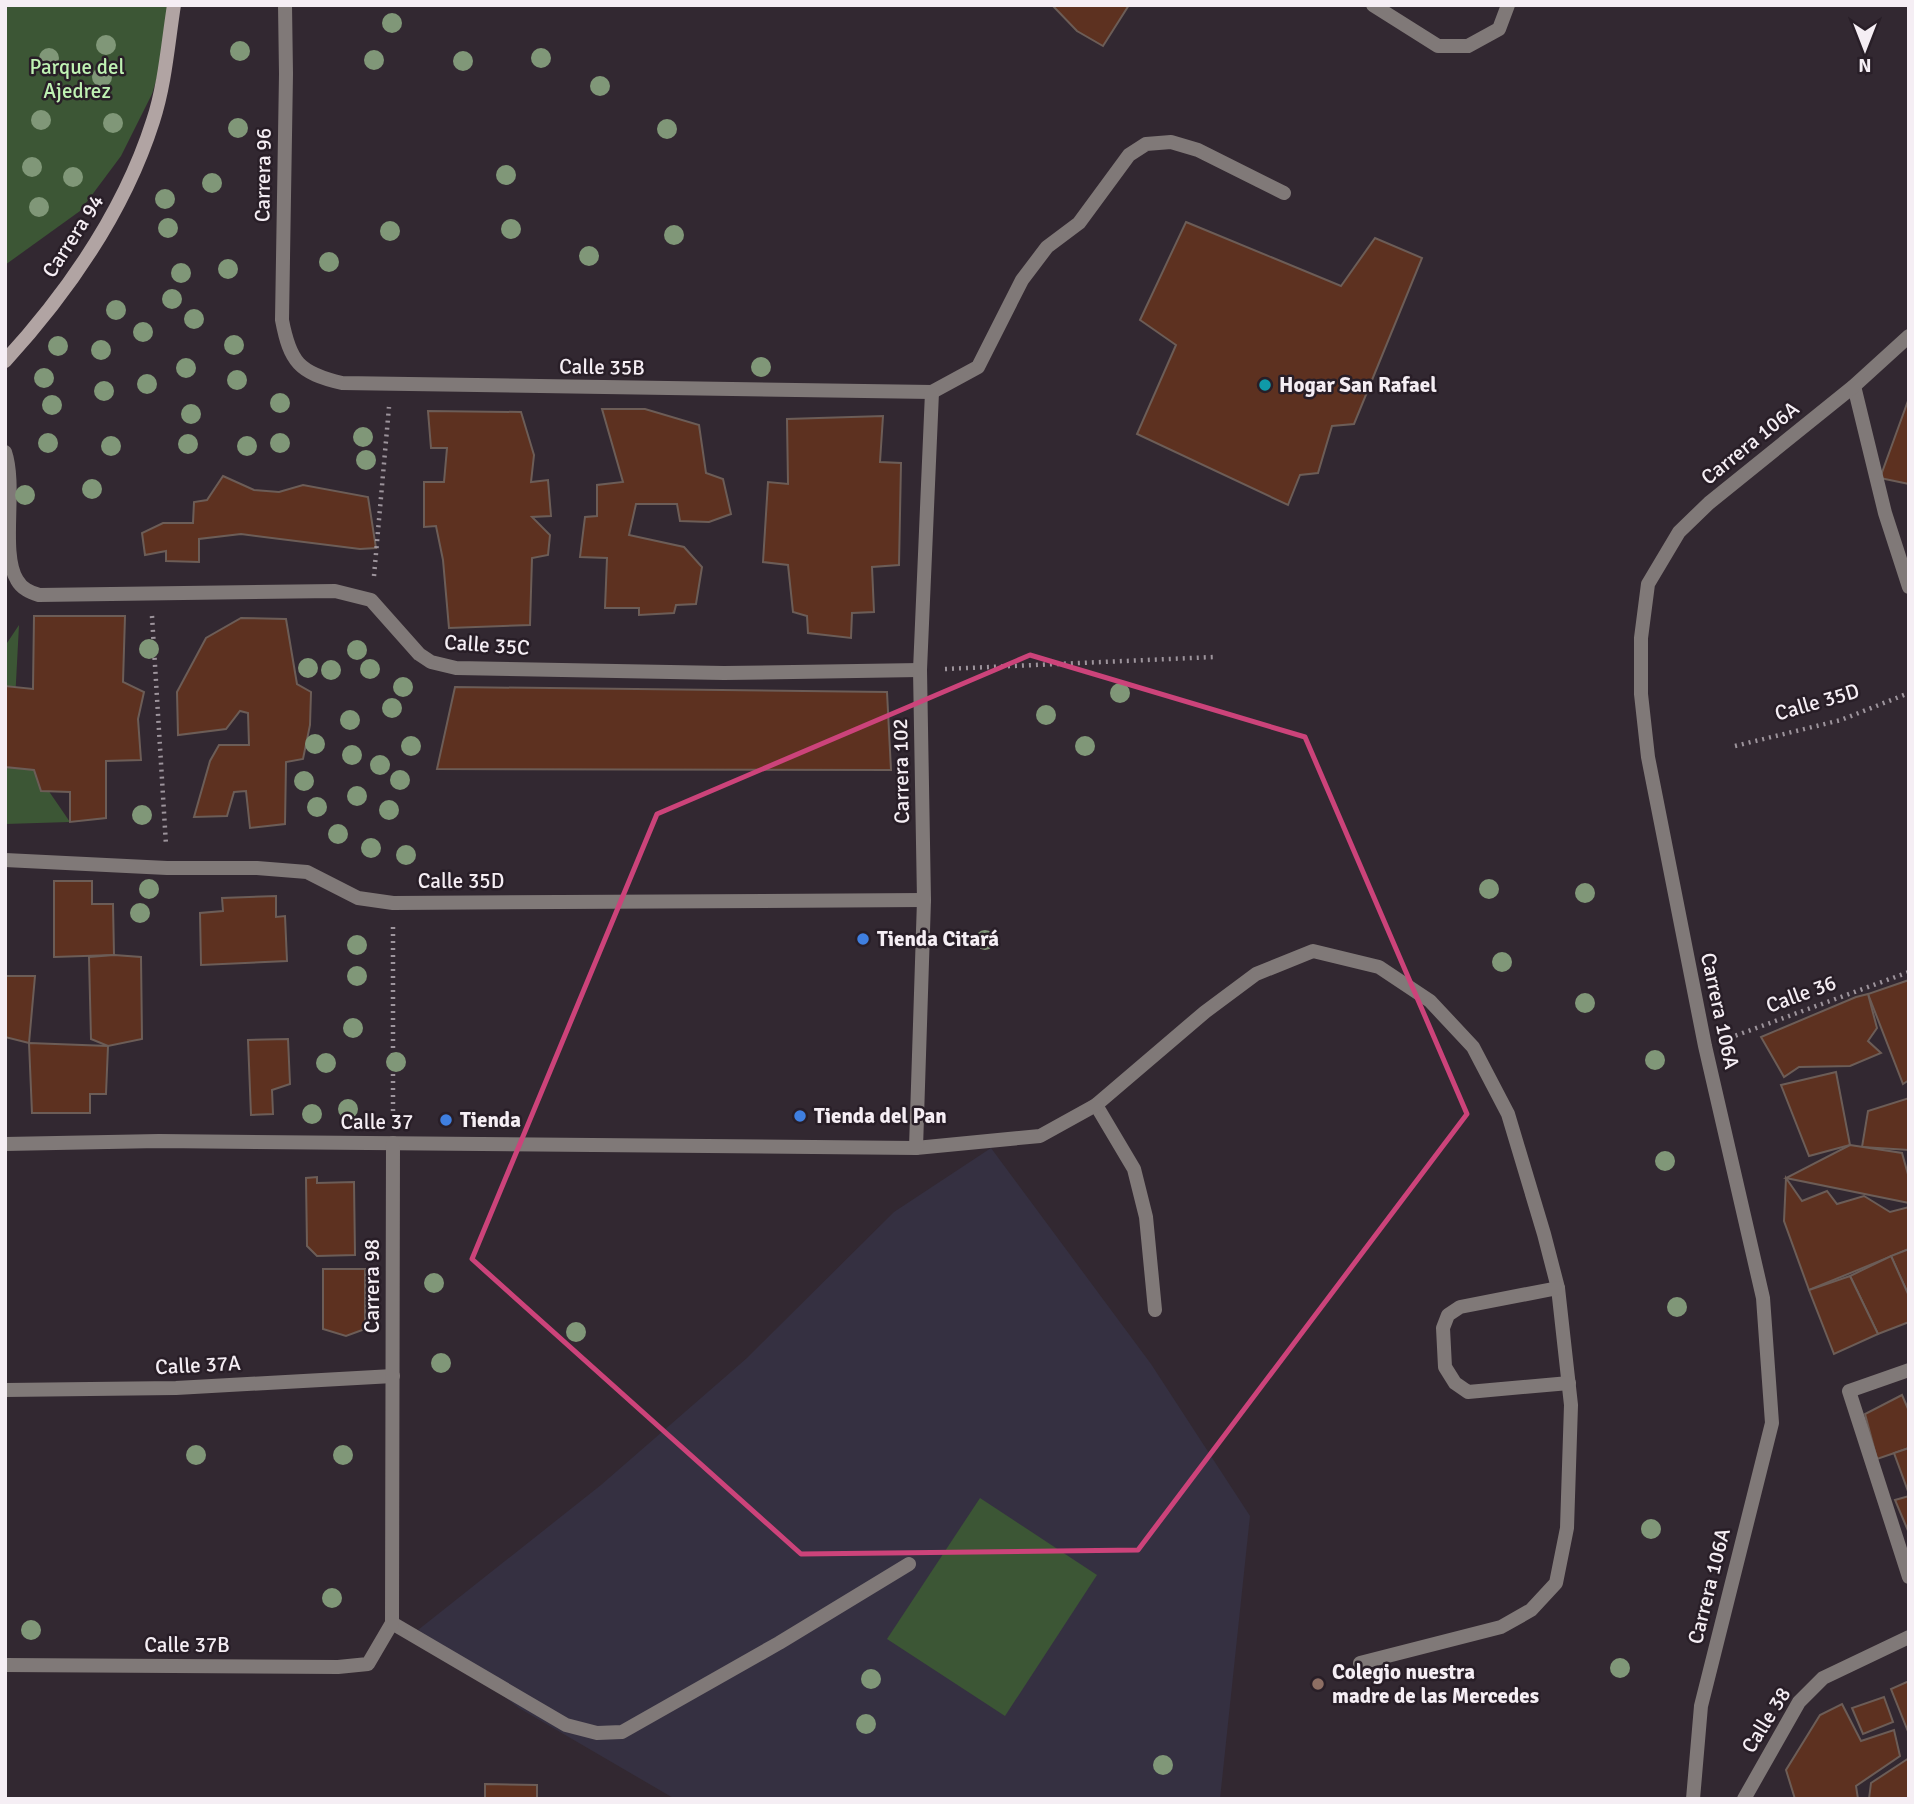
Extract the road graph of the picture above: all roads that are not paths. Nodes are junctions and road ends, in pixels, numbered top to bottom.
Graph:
1 (173, 5) edge
2 (285, 5) edge
3 (1373, 5) edge
4 (1508, 5) edge
5 (1284, 193) dead end
6 (1909, 336) edge
7 (287, 346) joint
8 (5, 361) edge
9 (1854, 386) junction
10 (932, 392) junction
11 (5, 452) edge
12 (7, 551) edge
13 (1909, 587) edge
14 (920, 670) junction
15 (5, 860) edge
16 (924, 900) junction
17 (1096, 1105) junction
18 (393, 1143) junction
19 (5, 1144) edge
20 (916, 1148) junction
21 (1558, 1288) junction
22 (1156, 1310) dead end
23 (1909, 1370) edge
24 (393, 1376) junction
25 (1569, 1383) junction
26 (5, 1390) edge
27 (909, 1564) dead end
28 (1909, 1577) edge
29 (392, 1623) junction
30 (1909, 1637) edge
31 (1360, 1663) dead end
32 (5, 1665) edge
33 (1693, 1799) edge
34 (1744, 1799) edge

1 - 8 street, Carrera 94
2 - 7 street, Carrera 96
3 - 4 street
5 - 10 street
6 - 9 street, Carrera 106A
7 - 10 street, Calle 35B
9 - 13 street
9 - 33 street, Carrera 106A
10 - 14 street, Carrera 102
11 - 12 street
12 - 14 street, Calle 35C
14 - 16 street, Carrera 102
15 - 16 street, Calle 35D
16 - 20 street, Carrera 102
17 - 20 street, Calle 37
17 - 21 street, Calle 37
17 - 22 street
18 - 19 street, Calle 37
18 - 20 street, Calle 37
18 - 24 street, Carrera 98
21 - 25 street, Calle 37
21 - 25 street
23 - 28 street
24 - 26 street, Calle 37A
24 - 29 street, Carrera 98
25 - 31 street, Calle 37
27 - 29 street
29 - 32 street, Calle 37B
30 - 34 street, Calle 38

